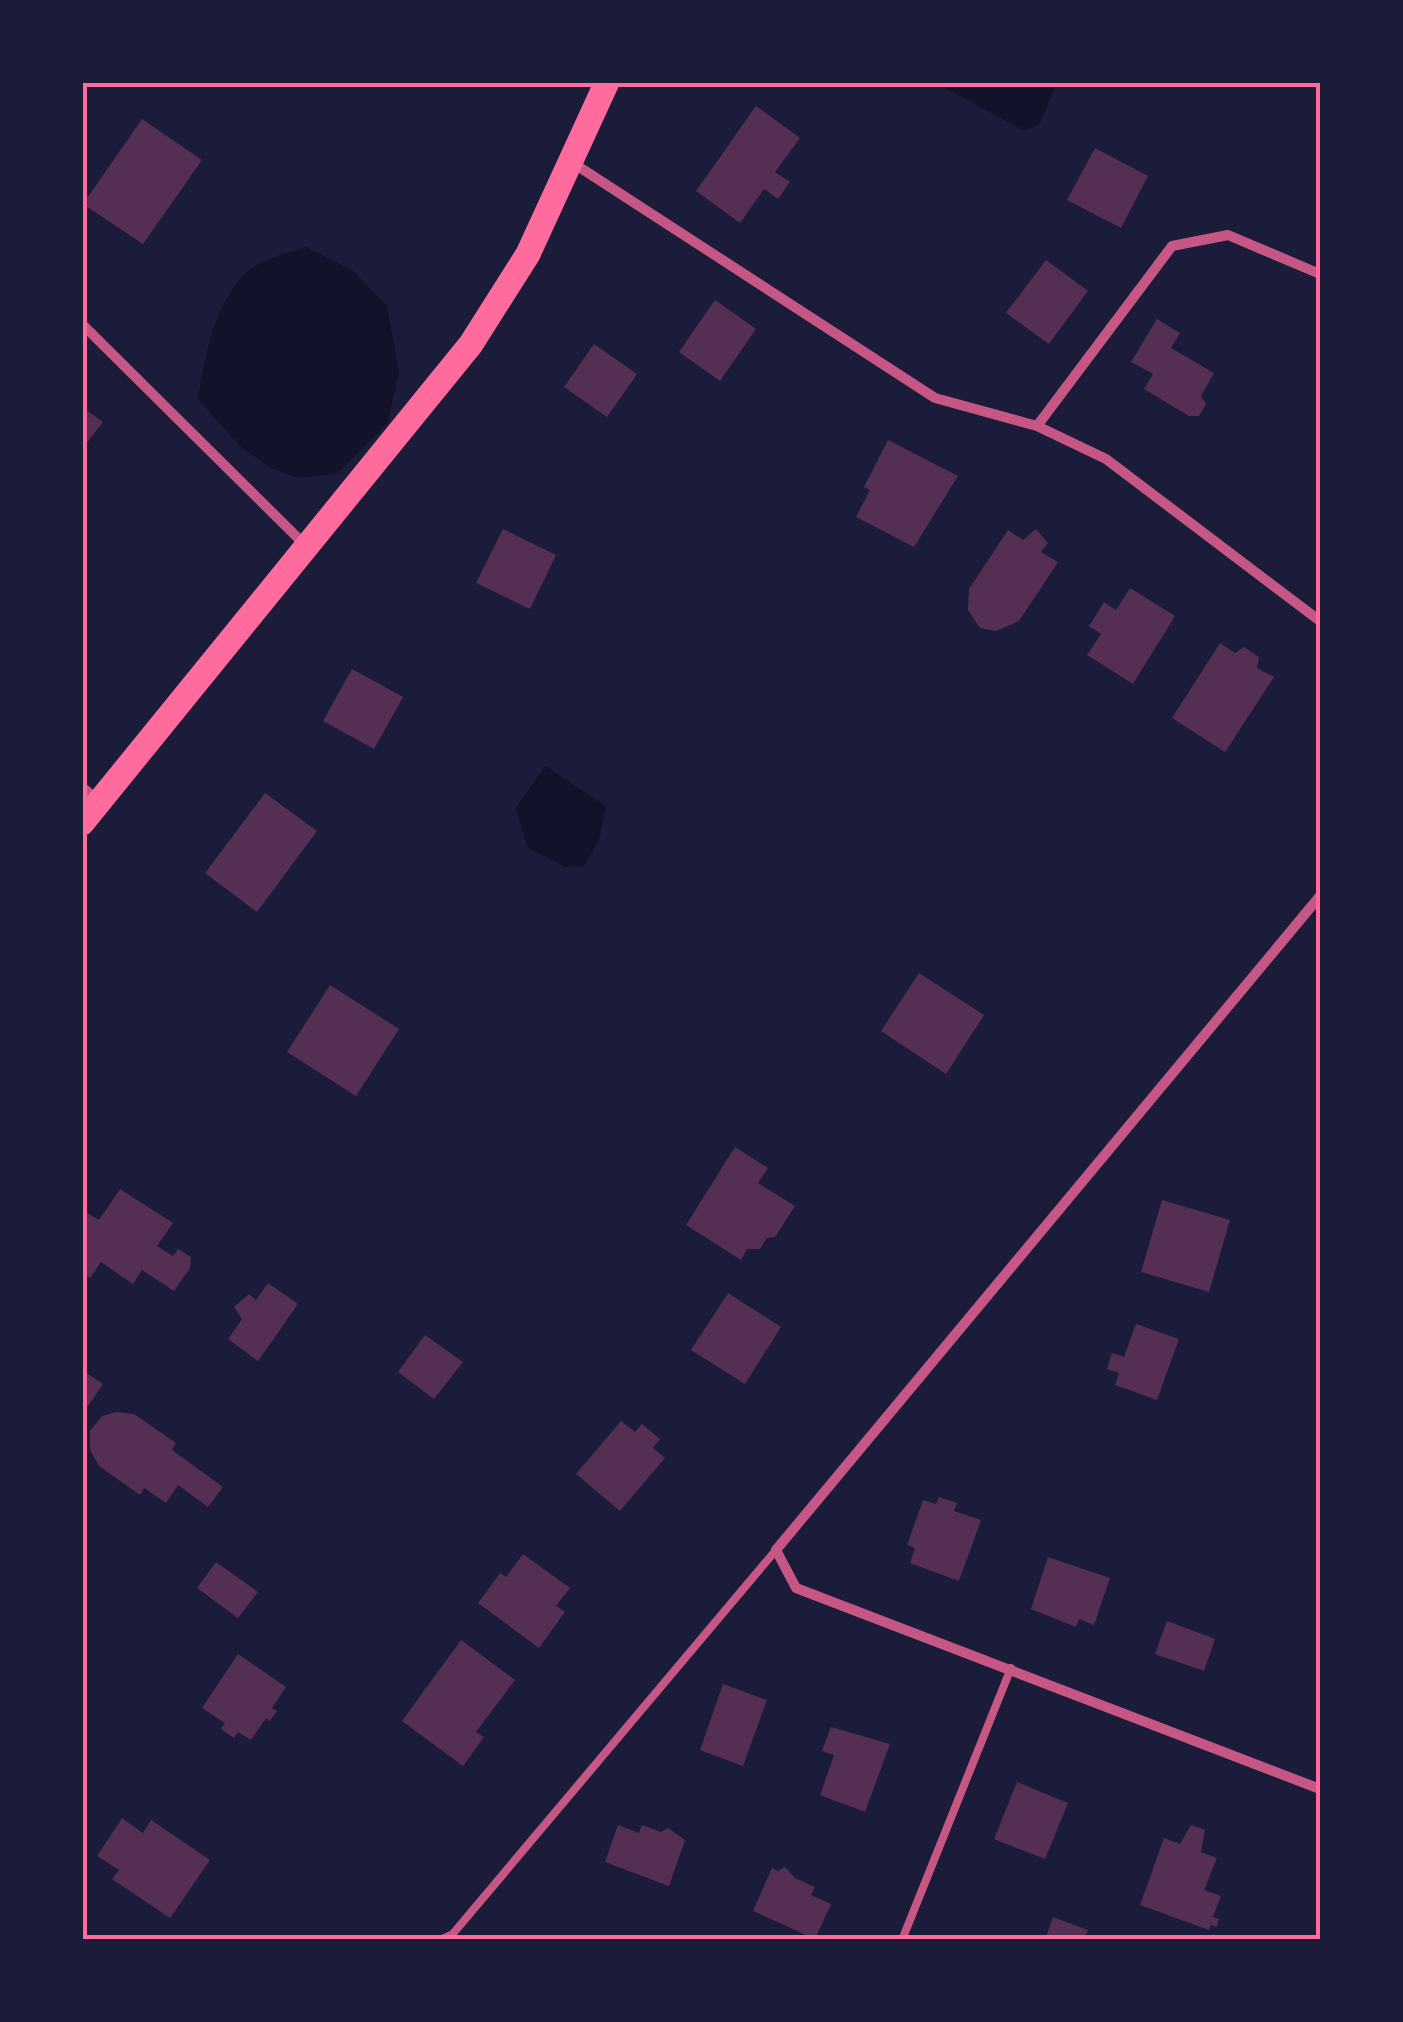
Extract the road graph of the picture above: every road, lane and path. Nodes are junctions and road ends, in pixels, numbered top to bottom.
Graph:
1 (607, 82) edge
2 (572, 163) junction
3 (1320, 274) edge
4 (82, 324) edge
5 (1037, 426) junction
6 (309, 549) junction
7 (1320, 621) edge
8 (91, 795) edge
9 (82, 822) edge
10 (1320, 896) edge
11 (776, 1550) junction
12 (1011, 1668) junction
13 (1320, 1789) edge
14 (447, 1938) edge
15 (902, 1940) edge

1 - 2 main road
2 - 5 street
2 - 6 main road
3 - 5 street
4 - 6 street
5 - 7 street
6 - 8 main road
8 - 9 main road
10 - 11 street
11 - 12 street
11 - 14 lane
12 - 13 street
12 - 15 lane

